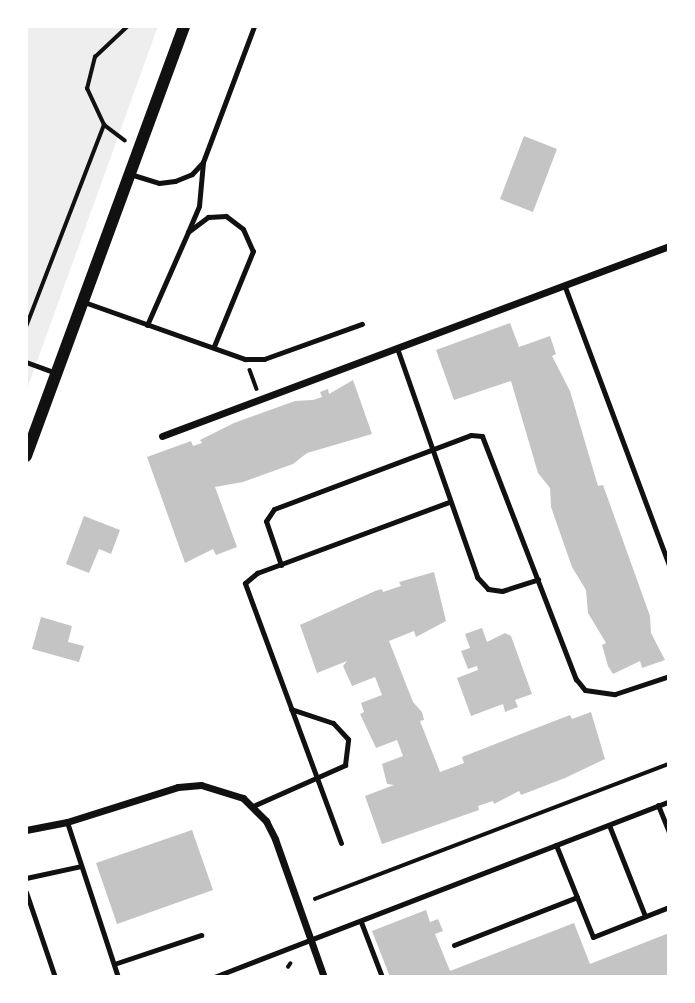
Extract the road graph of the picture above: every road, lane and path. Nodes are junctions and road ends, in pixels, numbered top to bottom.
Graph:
1 (128, 26) edge
2 (184, 26) edge
3 (254, 26) edge
4 (104, 125) junction
5 (140, 147) junction
6 (203, 162) junction
7 (130, 174) junction
8 (188, 232) junction
9 (669, 246) edge
10 (565, 286) junction
11 (83, 302) junction
12 (362, 324) dead end
13 (147, 325) junction
14 (26, 327) edge
15 (214, 346) junction
16 (397, 348) junction
17 (245, 359) junction
18 (26, 362) edge
19 (57, 373) junction
20 (261, 399) junction
21 (162, 436) dead end
22 (431, 449) junction
23 (26, 456) edge
24 (449, 502) junction
25 (281, 565) junction
26 (669, 565) edge
27 (538, 579) junction
28 (669, 676) edge
29 (290, 709) junction
30 (669, 764) edge
31 (317, 779) junction
32 (669, 801) edge
33 (658, 805) junction
34 (253, 806) junction
35 (67, 822) junction
36 (609, 825) junction
37 (26, 830) edge
38 (669, 832) edge
39 (341, 843) dead end
40 (556, 845) junction
41 (81, 866) junction
42 (26, 878) edge
43 (26, 892) edge
44 (577, 897) junction
45 (315, 899) dead end
46 (669, 907) edge
47 (645, 916) junction
48 (361, 922) junction
49 (201, 935) dead end
50 (312, 941) junction
51 (454, 945) dead end
52 (114, 964) junction
53 (55, 977) edge
54 (118, 977) edge
55 (214, 977) edge
56 (324, 977) edge
57 (382, 977) edge

1 - 4 path
2 - 5 street
3 - 6 lane
4 - 5 path
4 - 14 path
5 - 7 street
6 - 7 lane
6 - 8 lane
7 - 11 street
8 - 13 lane
8 - 15 lane
9 - 10 street
10 - 16 street
10 - 26 lane
11 - 13 lane
11 - 19 street
12 - 17 lane
13 - 15 lane
15 - 17 lane
16 - 20 street
16 - 22 lane
17 - 20 path
18 - 19 lane
19 - 23 street
20 - 21 street
22 - 24 lane
22 - 25 lane
22 - 27 lane
24 - 25 lane
24 - 27 lane
25 - 29 lane
27 - 28 lane
29 - 31 lane
29 - 31 lane
30 - 45 path
31 - 34 lane
31 - 39 lane
32 - 33 lane
33 - 36 lane
33 - 38 lane
34 - 35 street
34 - 50 street
35 - 37 street
35 - 41 lane
36 - 40 lane
36 - 47 lane
40 - 44 lane
40 - 48 lane
41 - 42 lane
41 - 52 lane
43 - 53 lane
44 - 47 lane
44 - 51 lane
46 - 47 lane
48 - 50 lane
48 - 57 lane
49 - 52 lane
50 - 55 lane
50 - 56 street
52 - 54 lane

